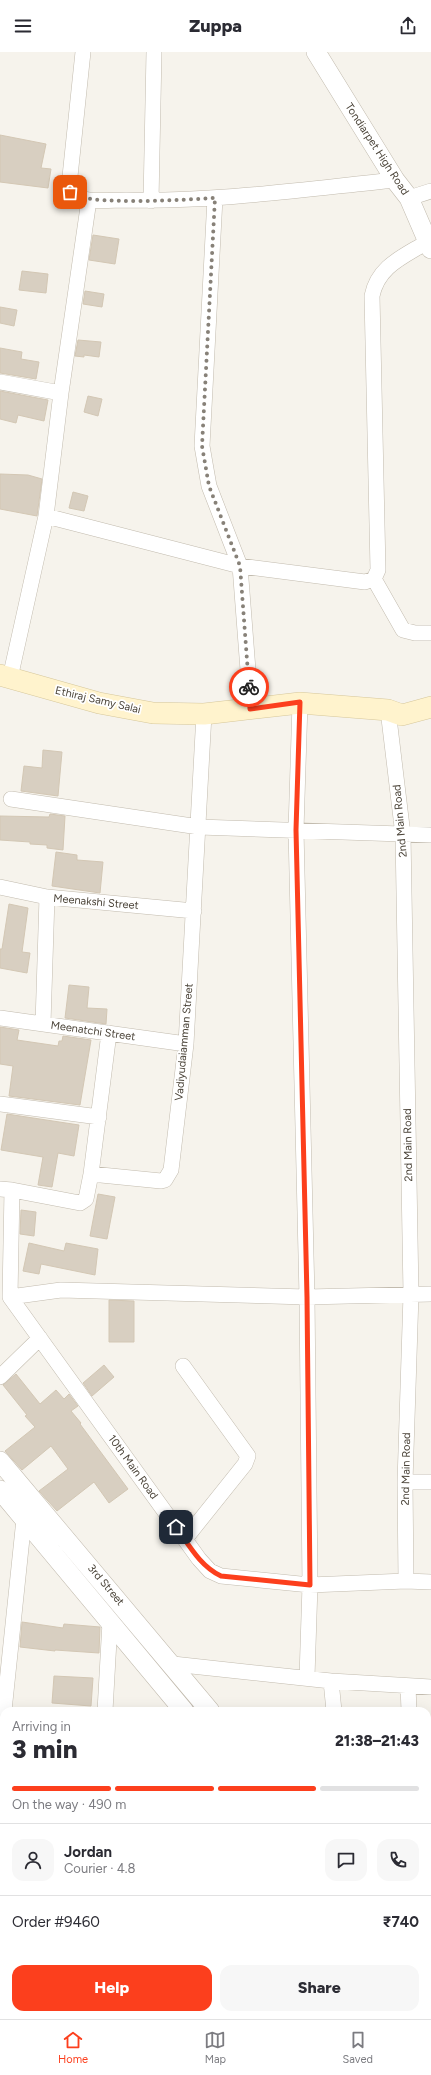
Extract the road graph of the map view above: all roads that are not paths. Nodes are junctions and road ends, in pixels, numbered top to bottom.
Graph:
1 (83, 52) edge
2 (154, 52) edge
3 (316, 52) edge
4 (395, 180) junction
5 (431, 191) edge
6 (215, 198) junction
7 (409, 198) junction
8 (89, 200) junction
9 (151, 201) junction
10 (429, 246) edge
11 (0, 382) edge
12 (61, 393) junction
13 (46, 516) junction
14 (240, 566) junction
15 (374, 579) junction
16 (431, 633) edge
17 (5, 676) edge
18 (431, 696) edge
19 (300, 702) junction
20 (431, 707) edge
21 (250, 709) junction
22 (388, 710) junction
23 (204, 714) junction
24 (11, 799) dead end
25 (199, 827) junction
26 (296, 830) junction
27 (402, 835) junction
28 (431, 835) edge
29 (0, 887) edge
30 (47, 898) junction
31 (194, 911) junction
32 (0, 1018) edge
33 (43, 1024) junction
34 (109, 1033) junction
35 (186, 1044) junction
36 (0, 1104) edge
37 (99, 1117) junction
38 (91, 1174) junction
39 (6, 1190) edge
40 (411, 1294) junction
41 (431, 1294) edge
42 (10, 1297) junction
43 (307, 1297) junction
44 (40, 1338) junction
45 (183, 1366) dead end
46 (0, 1377) edge
47 (0, 1461) edge
48 (405, 1482) junction
49 (431, 1482) edge
50 (0, 1490) edge
51 (24, 1519) junction
52 (185, 1539) junction
53 (406, 1581) junction
54 (431, 1582) edge
55 (310, 1585) junction
56 (110, 1622) junction
57 (173, 1664) junction
58 (307, 1677) junction
59 (331, 1681) junction
60 (408, 1686) junction
61 (431, 1687) edge
62 (5, 1707) edge
63 (105, 1707) edge
64 (181, 1707) edge
65 (207, 1707) edge
66 (334, 1707) edge
67 (409, 1707) edge

1 - 8 street
2 - 9 street
3 - 4 street, Tondiarpet High Road
4 - 6 street
4 - 7 street, Tondiarpet High Road
5 - 7 street
6 - 9 street
6 - 14 street
7 - 10 street, Tondiarpet High Road
8 - 9 street
8 - 12 street
10 - 15 street
11 - 12 street
12 - 13 street
13 - 14 street
13 - 17 street
14 - 15 street
14 - 21 street
15 - 16 street
17 - 23 main road, Ethiraj Samy Salai
18 - 22 main road
19 - 21 main road, Ethiraj Samy Salai
19 - 22 main road, Ethiraj Samy Salai
19 - 26 street
20 - 22 main road, Ethiraj Samy Salai
21 - 23 main road, Ethiraj Samy Salai
22 - 27 street, 2nd Main Road
23 - 25 street, Vadiyudaiamman Street
24 - 25 street
25 - 26 street
25 - 31 street, Vadiyudaiamman Street
26 - 27 street
26 - 43 street
27 - 28 street
27 - 40 street, 2nd Main Road
29 - 30 street, Meenakshi Street
30 - 31 street, Meenakshi Street
30 - 33 street
31 - 35 street, Vadiyudaiamman Street
32 - 33 street, Meenatchi Street
33 - 34 street, Meenatchi Street
34 - 35 street, Meenatchi Street
34 - 37 street
35 - 38 street, Vadiyudaiamman Street
36 - 37 street
37 - 38 street
38 - 39 street
39 - 42 street
40 - 41 street
40 - 43 street
40 - 48 street, 2nd Main Road
42 - 43 street
42 - 44 street, 10th Main Road
43 - 55 street
44 - 46 street
44 - 52 street, 10th Main Road
45 - 52 street
47 - 57 street, 3rd Street
48 - 49 street
48 - 53 street, 2nd Main Road
50 - 51 street, 3rd Street
51 - 56 street, 3rd Street
51 - 62 street
52 - 55 street, 10th Main Road
53 - 54 street, 10th Main Road
53 - 55 street, 10th Main Road
55 - 58 street
56 - 63 street
56 - 64 street, 3rd Street
57 - 58 street
57 - 65 street, 3rd Street
58 - 59 street
59 - 60 street
59 - 66 street
60 - 61 street
60 - 67 street

